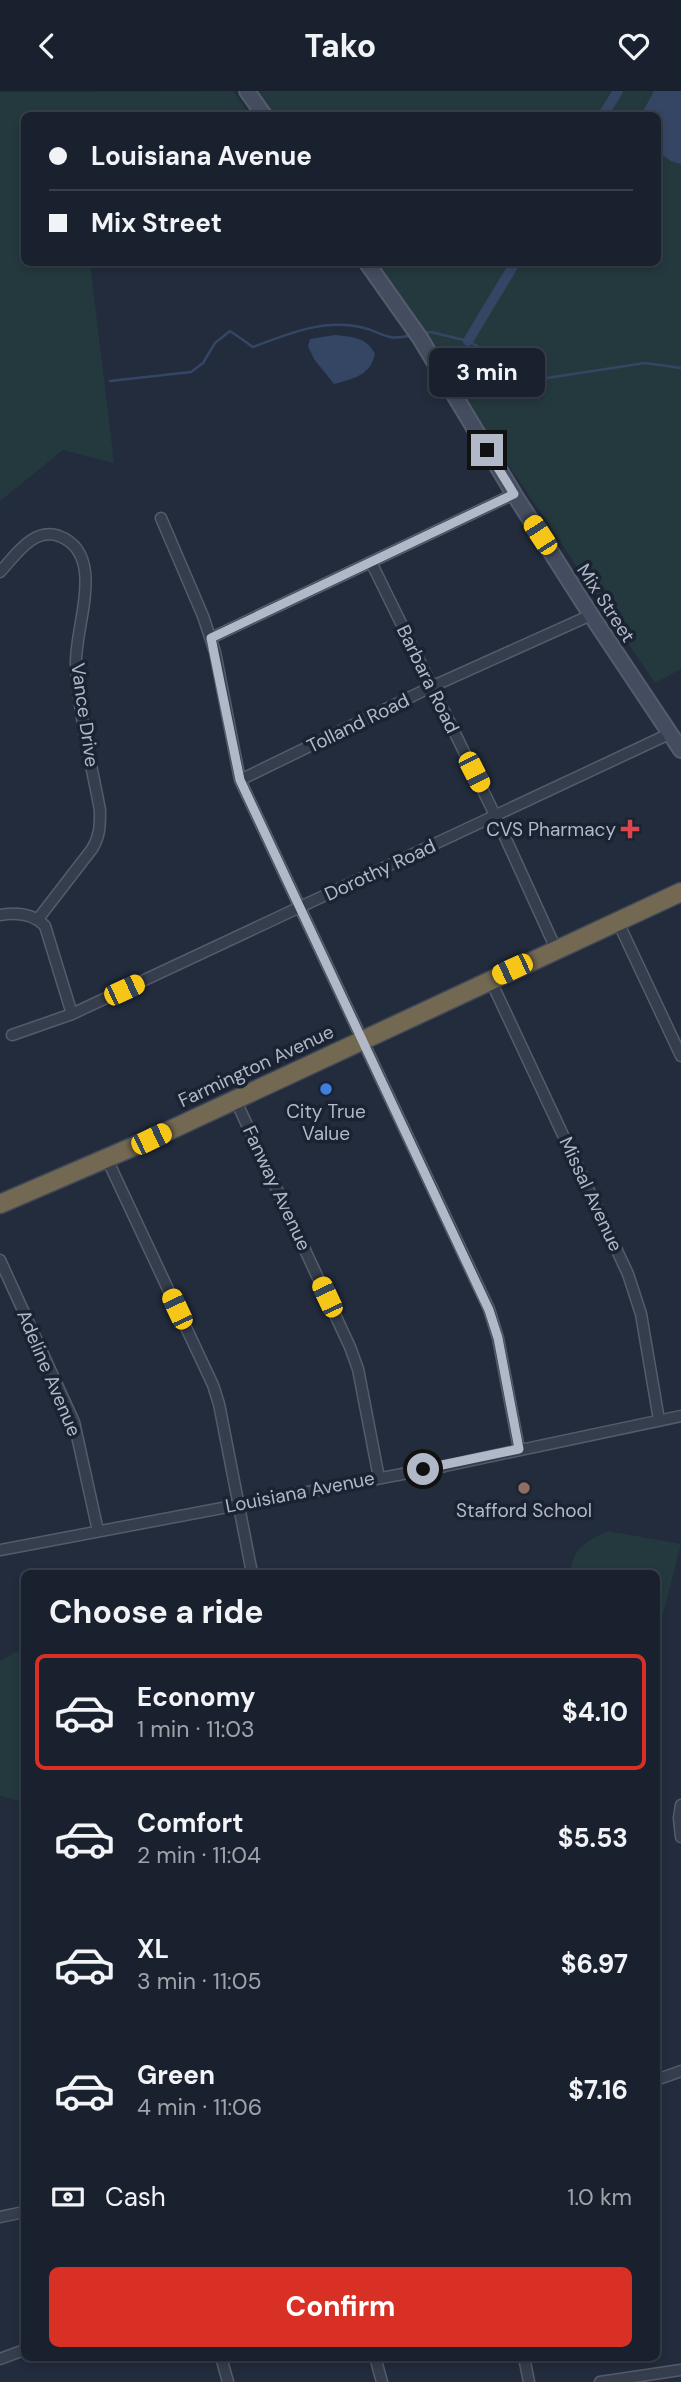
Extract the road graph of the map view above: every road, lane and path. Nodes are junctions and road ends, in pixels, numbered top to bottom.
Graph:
1 (247, 91) edge
2 (262, 112) edge
3 (368, 266) edge
4 (514, 494) junction
5 (161, 519) dead end
6 (371, 562) junction
7 (0, 572) edge
8 (591, 615) junction
9 (211, 638) junction
10 (431, 687) junction
11 (669, 734) junction
12 (681, 750) edge
13 (240, 780) junction
14 (495, 815) junction
15 (681, 892) edge
16 (302, 907) junction
17 (0, 915) edge
18 (38, 919) junction
19 (617, 921) junction
20 (556, 949) junction
21 (490, 979) junction
22 (72, 1014) junction
23 (12, 1035) dead end
24 (363, 1039) junction
25 (681, 1056) edge
26 (235, 1099) junction
27 (107, 1159) junction
28 (0, 1205) edge
29 (0, 1260) edge
30 (681, 1416) edge
31 (659, 1420) junction
32 (519, 1449) junction
33 (379, 1478) junction
34 (238, 1504) junction
35 (98, 1531) junction
36 (0, 1550) edge
37 (251, 1570) edge
38 (681, 1805) edge
39 (681, 1836) edge
40 (681, 2071) edge
41 (660, 2079) edge
42 (21, 2214) edge
43 (0, 2217) edge
44 (21, 2351) edge
45 (0, 2359) edge
46 (222, 2361) edge
47 (376, 2361) edge
48 (525, 2361) edge
49 (681, 2370) edge
50 (228, 2382) edge
51 (382, 2382) edge
52 (528, 2382) edge
53 (600, 2382) edge

1 - 2 main road
3 - 4 main road, Mix Street
4 - 6 street
4 - 8 main road, Mix Street
5 - 9 street
6 - 9 street
6 - 10 street, Barbara Road
7 - 18 street, Vance Drive
8 - 10 street, Tolland Road
8 - 11 main road, Mix Street
9 - 13 street
10 - 13 street, Tolland Road
10 - 14 street, Barbara Road
11 - 12 main road, Mix Street
11 - 14 street, Dorothy Road
13 - 16 street
14 - 16 street, Dorothy Road
14 - 20 street, Barbara Road
15 - 19 highway, Farmington Avenue
16 - 22 street, Dorothy Road
16 - 24 street
17 - 18 street
18 - 22 street
19 - 20 highway, Farmington Avenue
19 - 25 street
20 - 21 highway, Farmington Avenue
21 - 24 highway, Farmington Avenue
21 - 31 street, Missal Avenue
22 - 23 street, Dorothy Road
24 - 26 highway, Farmington Avenue
24 - 32 street
26 - 27 highway, Farmington Avenue
26 - 33 street, Fanway Avenue
27 - 28 highway, Farmington Avenue
27 - 34 street
29 - 35 street, Adeline Avenue
30 - 31 street, Louisiana Avenue
31 - 32 street, Louisiana Avenue
32 - 33 street, Louisiana Avenue
33 - 34 street, Louisiana Avenue
34 - 35 street, Louisiana Avenue
34 - 37 street
35 - 36 street, Louisiana Avenue
38 - 39 street
40 - 41 street
42 - 43 street
44 - 45 street
46 - 50 street
47 - 51 street
48 - 52 street
49 - 53 street

